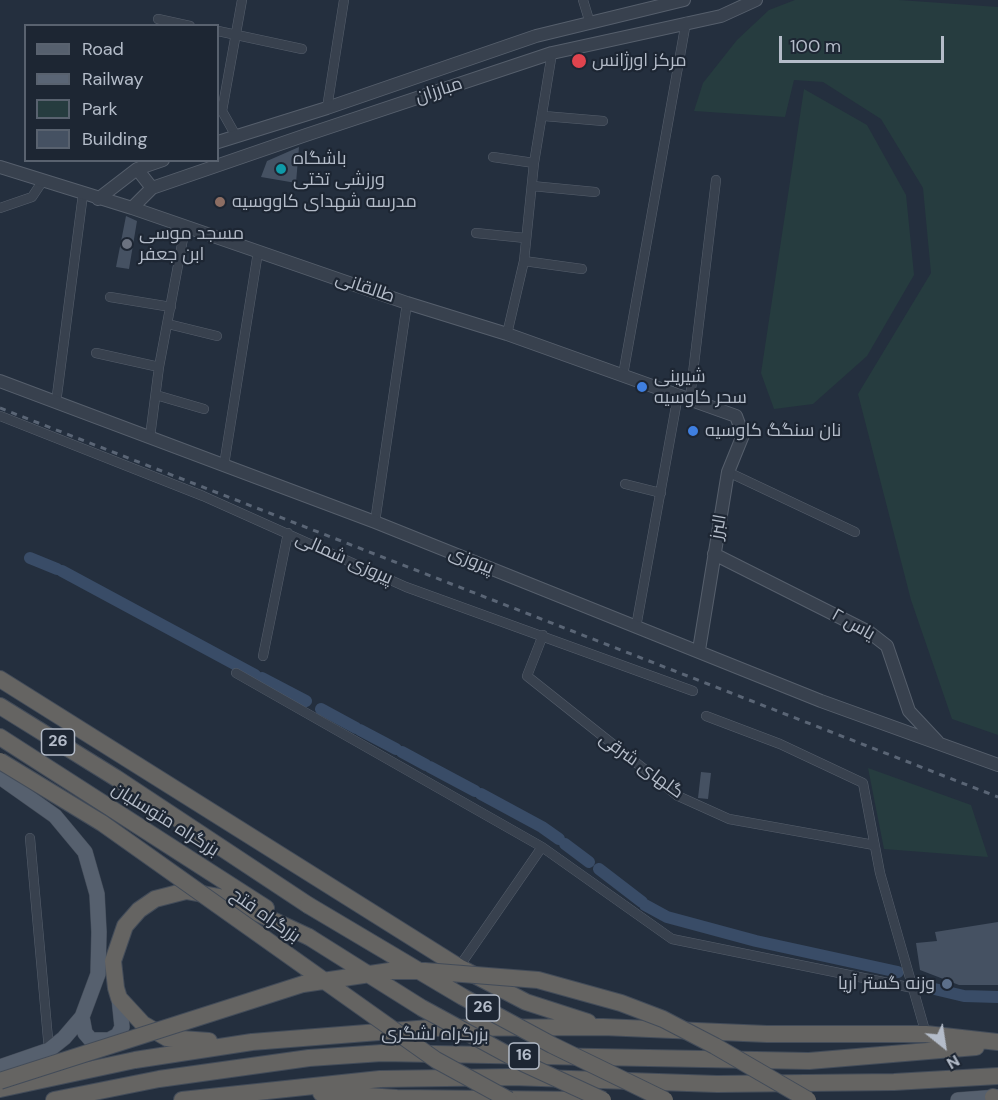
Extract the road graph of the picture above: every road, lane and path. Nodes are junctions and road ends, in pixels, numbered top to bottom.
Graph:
1 (242, 0) edge
2 (344, 0) edge
3 (583, 0) edge
4 (684, 0) edge
5 (756, 0) edge
6 (158, 19) dead end
7 (686, 22) junction
8 (590, 23) junction
9 (181, 24) edge
10 (219, 31) edge
11 (548, 33) junction
12 (236, 35) junction
13 (302, 49) dead end
14 (552, 54) junction
15 (327, 108) junction
16 (220, 111) edge
17 (544, 116) junction
18 (603, 121) dead end
19 (236, 136) junction
20 (219, 142) edge
21 (492, 158) dead end
22 (157, 162) edge
23 (534, 163) junction
24 (0, 167) edge
25 (137, 169) junction
26 (716, 180) dead end
27 (42, 182) junction
28 (531, 186) junction
29 (152, 188) junction
30 (595, 192) dead end
31 (83, 194) junction
32 (98, 199) junction
33 (0, 208) edge
34 (132, 208) junction
35 (185, 228) junction
36 (476, 233) dead end
37 (525, 238) junction
38 (258, 252) junction
39 (524, 261) junction
40 (582, 269) dead end
41 (110, 297) dead end
42 (407, 303) junction
43 (171, 307) junction
44 (168, 324) junction
45 (507, 334) junction
46 (217, 336) dead end
47 (96, 353) dead end
48 (159, 367) junction
49 (623, 375) junction
50 (0, 381) edge
51 (156, 395) junction
52 (684, 396) junction
53 (56, 403) junction
54 (204, 409) dead end
55 (728, 412) joint
56 (0, 416) edge
57 (150, 437) junction
58 (224, 465) junction
59 (728, 472) junction
60 (625, 484) dead end
61 (661, 493) junction
62 (375, 522) junction
63 (855, 532) dead end
64 (288, 533) junction
65 (714, 554) junction
66 (636, 627) junction
67 (543, 634) junction
68 (699, 650) junction
69 (263, 656) dead end
70 (236, 673) dead end
71 (0, 679) edge
72 (693, 691) dead end
73 (0, 706) edge
74 (706, 716) dead end
75 (0, 737) edge
76 (941, 745) junction
77 (0, 761) edge
78 (998, 765) edge
79 (0, 777) edge
80 (30, 838) dead end
81 (874, 845) junction
82 (542, 848) junction
83 (309, 937) junction
84 (459, 967) junction
85 (913, 988) junction
86 (119, 998) junction
87 (82, 1017) junction
88 (603, 1027) junction
89 (926, 1034) junction
90 (252, 1042) junction
91 (998, 1044) edge
92 (49, 1050) junction
93 (0, 1067) edge
94 (998, 1076) edge
95 (0, 1081) edge
96 (0, 1089) edge
97 (275, 1089) junction
98 (996, 1098) edge
99 (54, 1100) edge
100 (182, 1100) edge
101 (509, 1100) edge
102 (580, 1100) edge
103 (603, 1100) edge
104 (665, 1100) edge
105 (808, 1100) edge
106 (958, 1100) edge

1 - 12 street
2 - 15 street
3 - 8 street
4 - 8 street, مبارزان
5 - 7 street, مبارزان
6 - 9 street
7 - 14 street, مبارزان
7 - 49 street
8 - 11 street, مبارزان
10 - 12 street
11 - 14 street
11 - 15 street, مبارزان
12 - 13 street
12 - 16 street
14 - 17 street
14 - 29 street, مبارزان
15 - 19 street, مبارزان
16 - 19 street
17 - 18 street
17 - 23 street
19 - 20 street, مبارزان
21 - 23 street
22 - 25 street
23 - 28 street
24 - 27 street, طالقانی
25 - 29 street
25 - 32 street
26 - 52 street
27 - 31 street, طالقانی
27 - 33 street
28 - 30 street
28 - 37 street
29 - 34 street, مبارزان
31 - 32 street, طالقانی
31 - 53 street
32 - 34 street, طالقانی
34 - 35 street, طالقانی
35 - 38 street, طالقانی
35 - 43 street
36 - 37 street
37 - 39 street
38 - 42 street, طالقانی
38 - 58 street
39 - 40 street
39 - 45 street
41 - 43 street
42 - 45 street, طالقانی
42 - 62 street
43 - 44 street
44 - 46 street
44 - 48 street
45 - 49 street, طالقانی
47 - 48 street
48 - 51 street
49 - 52 street, طالقانی
50 - 53 street, پیروزی
51 - 54 street
51 - 57 street
52 - 55 street, طالقانی
52 - 61 street
53 - 57 street, پیروزی
55 - 59 street, البرز
56 - 64 street, پیروزی شمالی
57 - 58 street, پیروزی
58 - 62 street, پیروزی
59 - 63 street
59 - 65 street, البرز
60 - 61 street
61 - 66 street
62 - 66 street, پیروزی
64 - 67 street, پیروزی شمالی
64 - 69 street
65 - 68 street, البرز
65 - 76 street, یاس ۲
66 - 68 street, پیروزی
67 - 72 street, پیروزی شمالی
67 - 81 street, گلهای شرقی
68 - 76 street, پیروزی
70 - 82 street
71 - 84 highway
73 - 104 highway, بزرگراه متوسلیان / 26, bridge
74 - 81 street
75 - 83 highway, بزرگراه متوسلیان / 26
76 - 78 street, پیروزی
77 - 101 highway, بزرگراه فتح, bridge
79 - 87 main road
80 - 92 street
81 - 85 street
82 - 84 street
82 - 85 street
83 - 86 highway
83 - 103 highway, 26, bridge
84 - 88 highway
85 - 89 street
86 - 87 main road
86 - 90 highway
87 - 92 main road
88 - 89 highway
88 - 90 highway
89 - 91 highway
90 - 96 highway
91 - 99 highway, بزرگراه لشگری / 16
92 - 93 main road
94 - 97 highway, 16
95 - 105 highway, bridge
97 - 100 highway, 16
97 - 102 highway
98 - 106 main road

